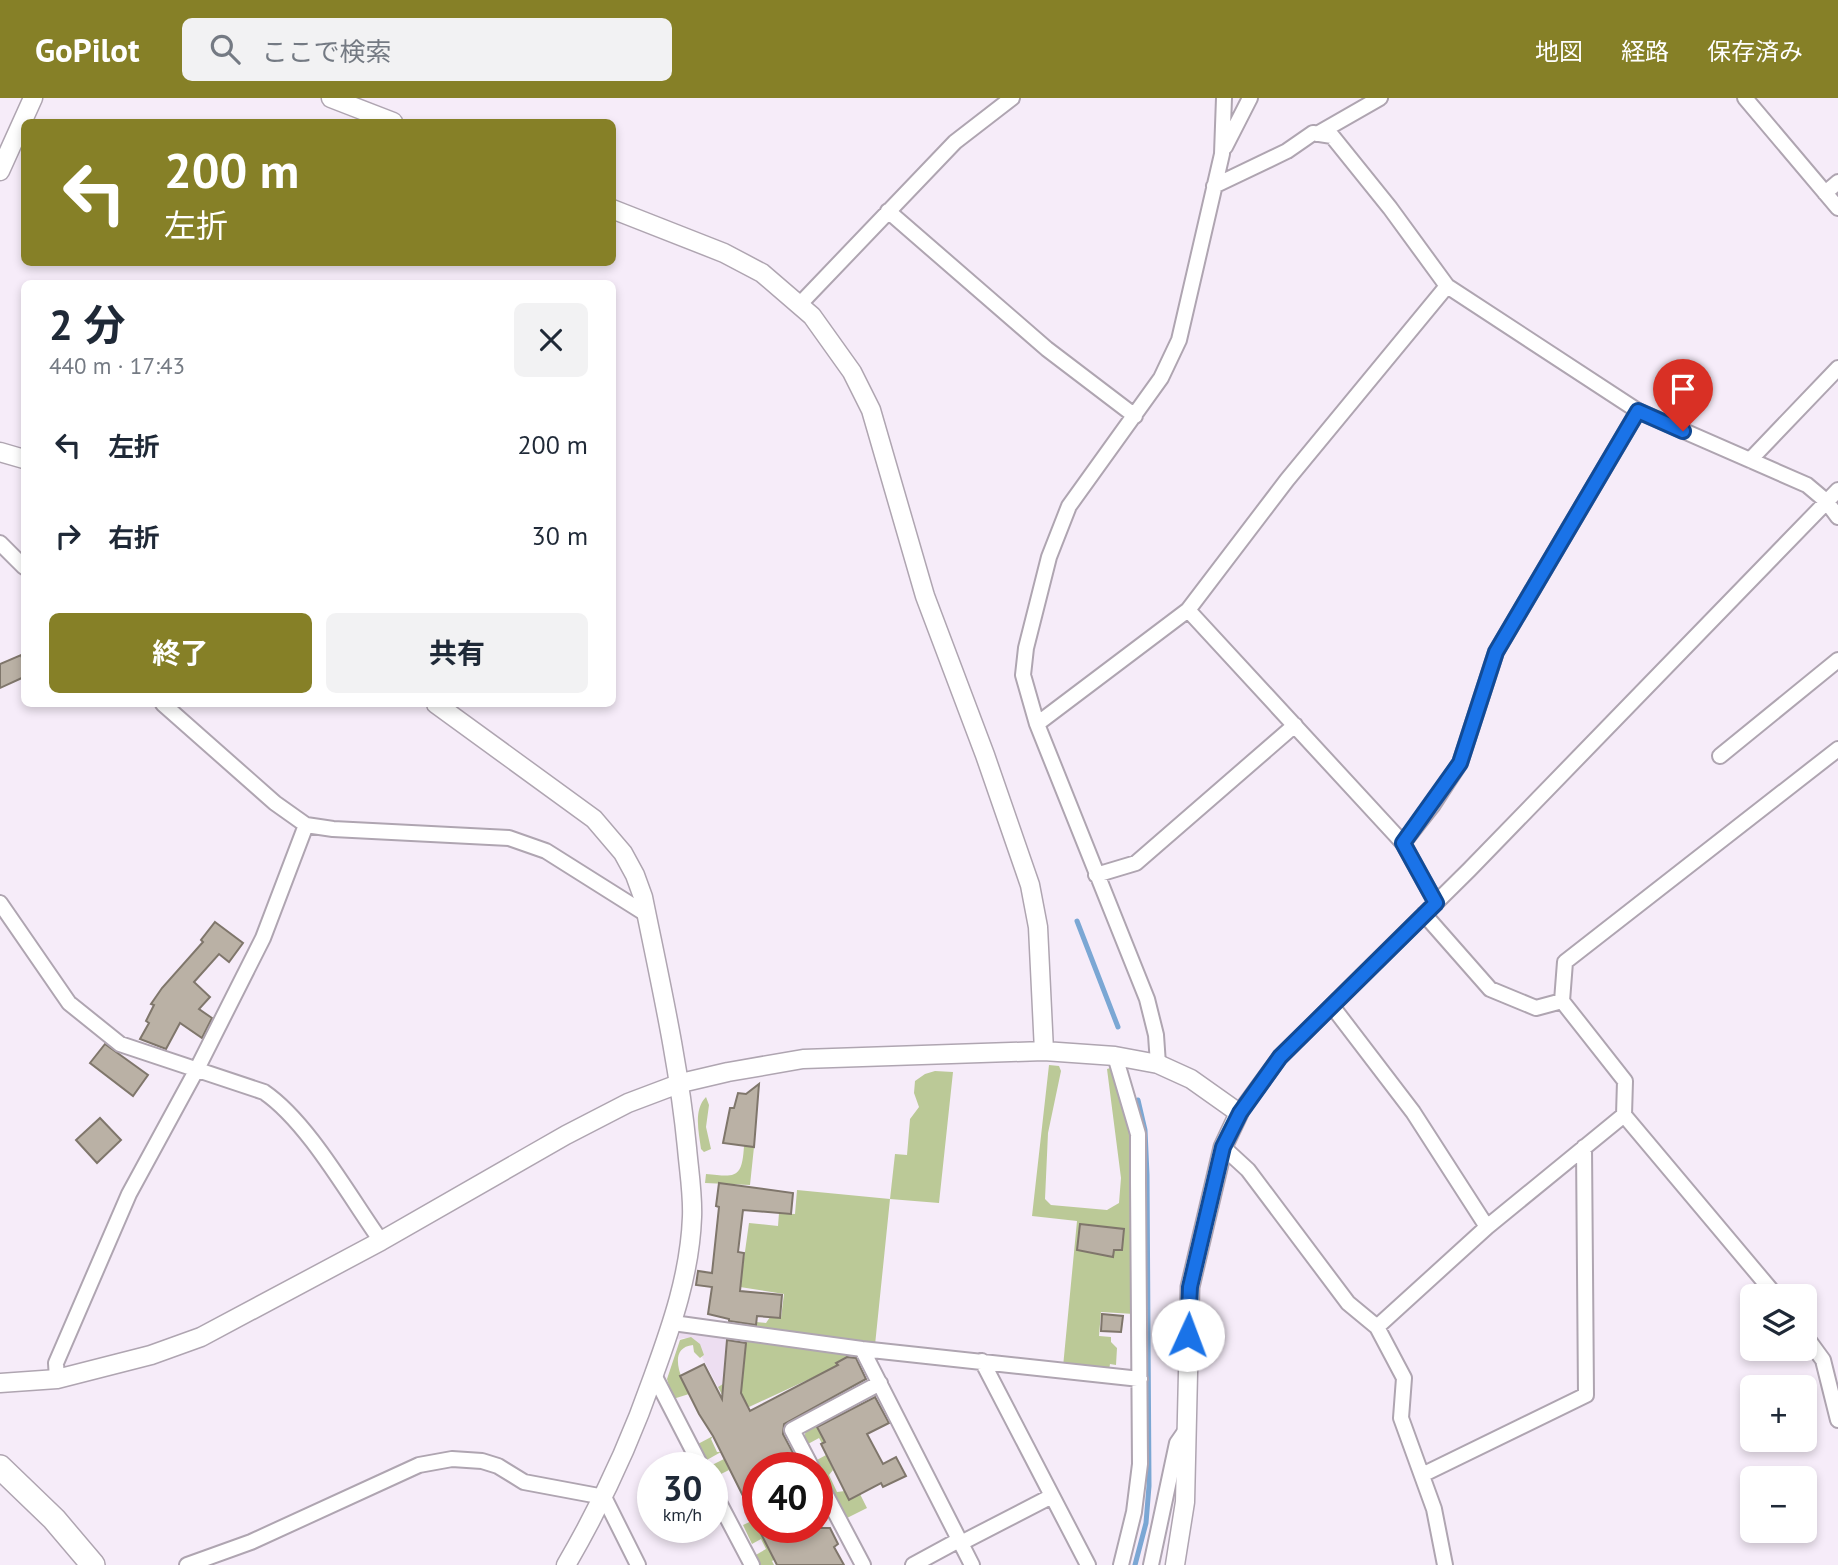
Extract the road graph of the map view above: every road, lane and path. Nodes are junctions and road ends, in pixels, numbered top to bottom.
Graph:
1 (33, 98) edge
2 (331, 98) edge
3 (1012, 98) edge
4 (1224, 98) edge
5 (1250, 98) edge
6 (1380, 98) edge
7 (1745, 98) edge
8 (24, 119) edge
9 (385, 119) edge
10 (21, 125) edge
11 (1317, 134) junction
12 (1222, 155) junction
13 (0, 171) edge
14 (1838, 182) edge
15 (1214, 186) junction
16 (1825, 193) junction
17 (1838, 208) edge
18 (616, 211) edge
19 (888, 211) junction
20 (1447, 286) junction
21 (800, 304) junction
22 (1838, 368) edge
23 (1638, 411) junction
24 (1135, 416) junction
25 (0, 452) edge
26 (21, 457) edge
27 (1750, 460) junction
28 (1838, 490) edge
29 (1832, 501) edge
30 (1838, 517) edge
31 (0, 543) edge
32 (21, 564) edge
33 (1188, 610) junction
34 (1838, 660) edge
35 (166, 707) edge
36 (440, 707) edge
37 (1037, 724) junction
38 (1294, 726) junction
39 (1838, 749) edge
40 (1720, 756) dead end
41 (306, 825) junction
42 (1403, 843) junction
43 (1096, 875) junction
44 (0, 903) edge
45 (1436, 903) junction
46 (646, 914) junction
47 (1424, 914) junction
48 (1562, 1001) junction
49 (1332, 1006) junction
50 (1044, 1051) junction
51 (1115, 1056) junction
52 (1158, 1064) junction
53 (197, 1069) junction
54 (681, 1083) junction
55 (1240, 1113) junction
56 (1624, 1115) junction
57 (1223, 1147) junction
58 (1584, 1147) junction
59 (1487, 1227) junction
60 (381, 1241) junction
61 (1766, 1284) edge
62 (673, 1323) junction
63 (1377, 1327) junction
64 (862, 1349) junction
65 (1817, 1352) edge
66 (982, 1361) junction
67 (654, 1375) junction
68 (57, 1379) junction
69 (1140, 1379) junction
70 (0, 1383) edge
71 (880, 1383) junction
72 (1838, 1420) edge
73 (1186, 1430) junction
74 (694, 1452) edge
75 (804, 1452) edge
76 (0, 1468) edge
77 (1422, 1475) junction
78 (1052, 1496) junction
79 (604, 1497) junction
80 (833, 1508) edge
81 (728, 1519) edge
82 (960, 1542) junction
83 (93, 1565) edge
84 (187, 1565) edge
85 (566, 1565) edge
86 (638, 1565) edge
87 (752, 1565) edge
88 (863, 1565) edge
89 (913, 1565) edge
90 (972, 1565) edge
91 (1087, 1565) edge
92 (1121, 1565) edge
93 (1151, 1565) edge
94 (1175, 1565) edge
95 (1445, 1565) edge

1 - 8 street
2 - 9 street
3 - 19 street
4 - 12 street
5 - 12 street
6 - 11 street
7 - 16 street
10 - 13 street
11 - 15 street
11 - 20 street
12 - 15 street
14 - 16 street
15 - 24 street
16 - 17 street
18 - 21 street
19 - 21 street
19 - 24 street
20 - 23 street
20 - 33 street
21 - 50 street
22 - 27 street
23 - 27 street
23 - 42 street
24 - 37 street
25 - 26 street
27 - 29 street
28 - 29 street
29 - 30 street
29 - 45 street
31 - 32 street
33 - 37 street
33 - 38 street
34 - 40 street
35 - 41 street
36 - 46 street
37 - 43 street
38 - 42 street
38 - 43 street
39 - 48 street
41 - 46 street
41 - 53 street
42 - 45 street
43 - 52 street
44 - 53 street
45 - 47 street
46 - 54 street
47 - 48 street
47 - 49 street
48 - 56 street
49 - 55 street
49 - 59 street
50 - 51 street
50 - 54 street
51 - 52 street
51 - 69 street
52 - 55 street
53 - 60 street
53 - 68 street
54 - 60 street
54 - 62 street
55 - 57 street
56 - 58 street
56 - 61 street
57 - 63 street
57 - 73 street
58 - 59 street
58 - 77 street
59 - 63 street
60 - 68 street
62 - 64 street
62 - 67 street
63 - 77 street
64 - 66 street
64 - 71 street
65 - 72 street
66 - 69 street
66 - 78 street
67 - 74 street
67 - 79 street
68 - 70 street
69 - 92 street
71 - 75 street
71 - 82 street
73 - 93 street
73 - 94 street
76 - 83 main road
77 - 95 street
78 - 82 street
78 - 91 street
79 - 84 street
79 - 85 street
79 - 86 street
80 - 88 street
81 - 87 street
82 - 89 street
82 - 90 street

